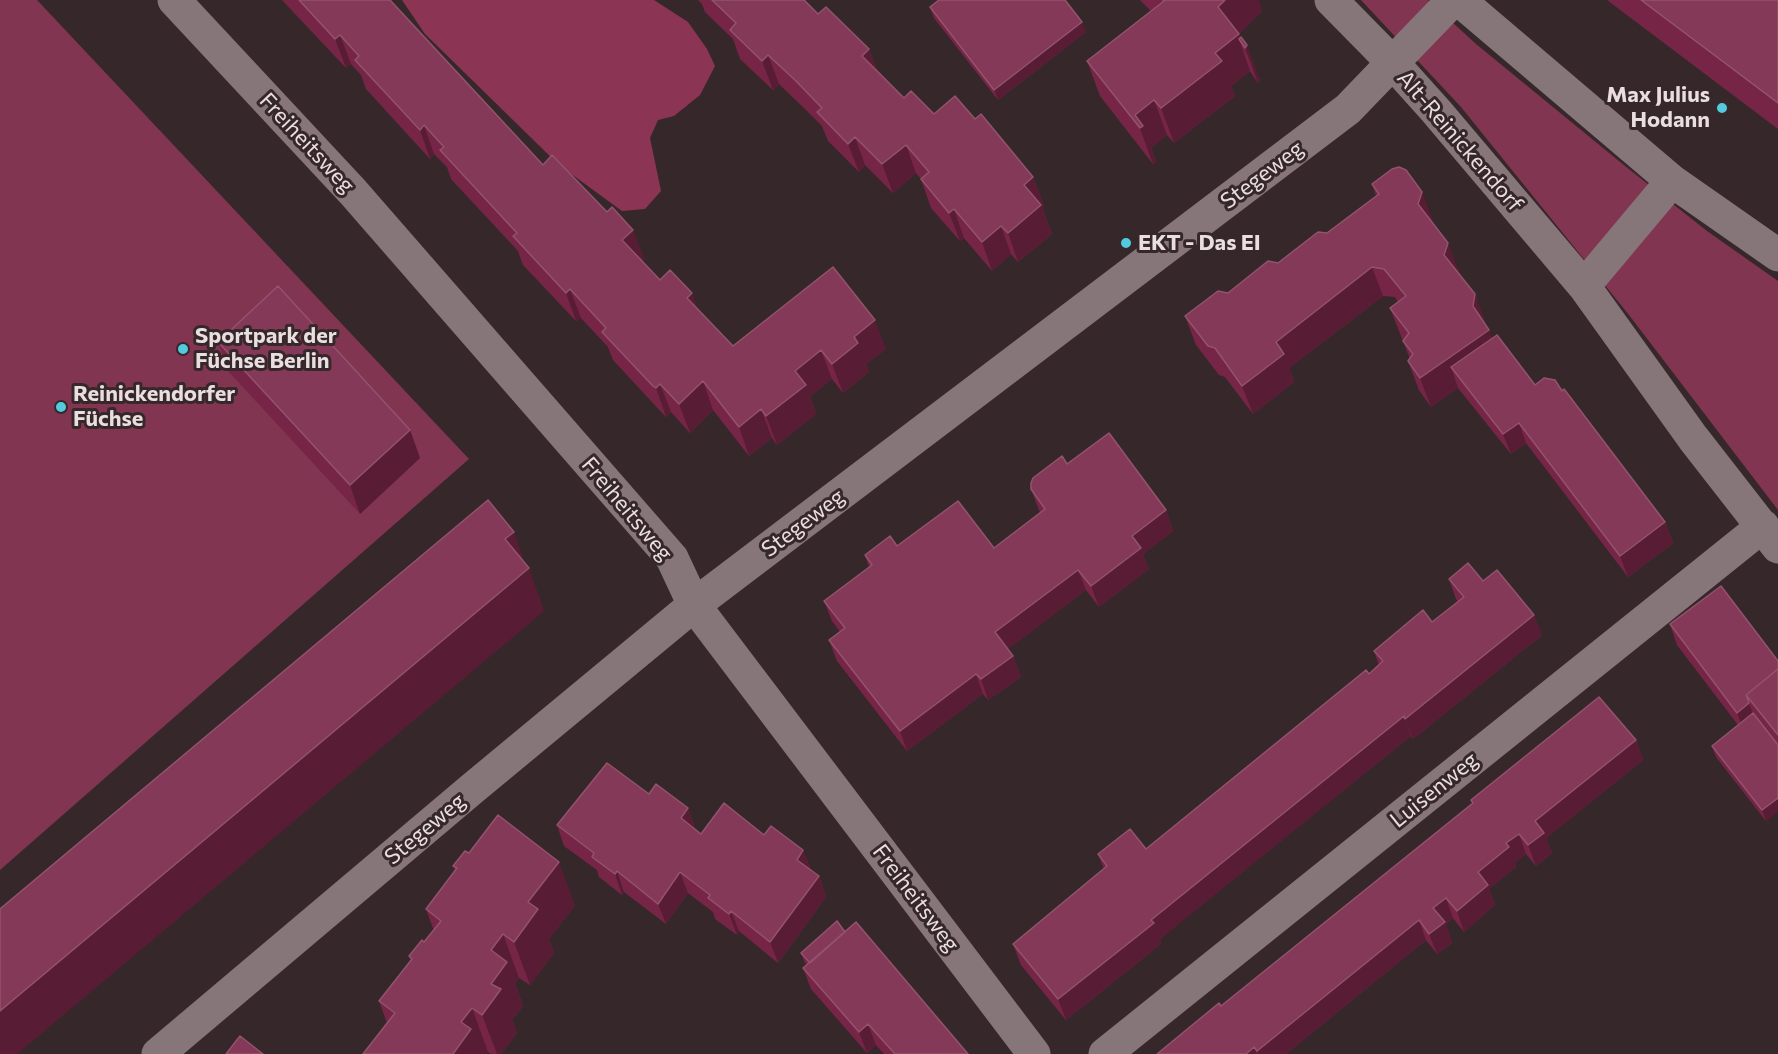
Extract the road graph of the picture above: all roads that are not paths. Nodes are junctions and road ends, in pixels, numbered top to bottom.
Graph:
1 (174, 0) edge
2 (1331, 0) edge
3 (1453, 0) edge
4 (1459, 0) edge
5 (1392, 62) junction
6 (1672, 181) junction
7 (1778, 255) edge
8 (1584, 286) junction
9 (1770, 536) edge
10 (694, 605) junction
11 (158, 1054) edge
12 (1034, 1054) edge
13 (1105, 1054) edge

1 - 10 street, Freiheitsweg
2 - 5 street, Alt-Reinickendorf
3 - 5 street, Stegeweg
4 - 6 street
5 - 8 street, Alt-Reinickendorf
5 - 10 street, Stegeweg
6 - 7 street
6 - 8 street
8 - 9 street, Alt-Reinickendorf
9 - 13 street, Luisenweg
10 - 11 street, Stegeweg
10 - 12 street, Freiheitsweg

